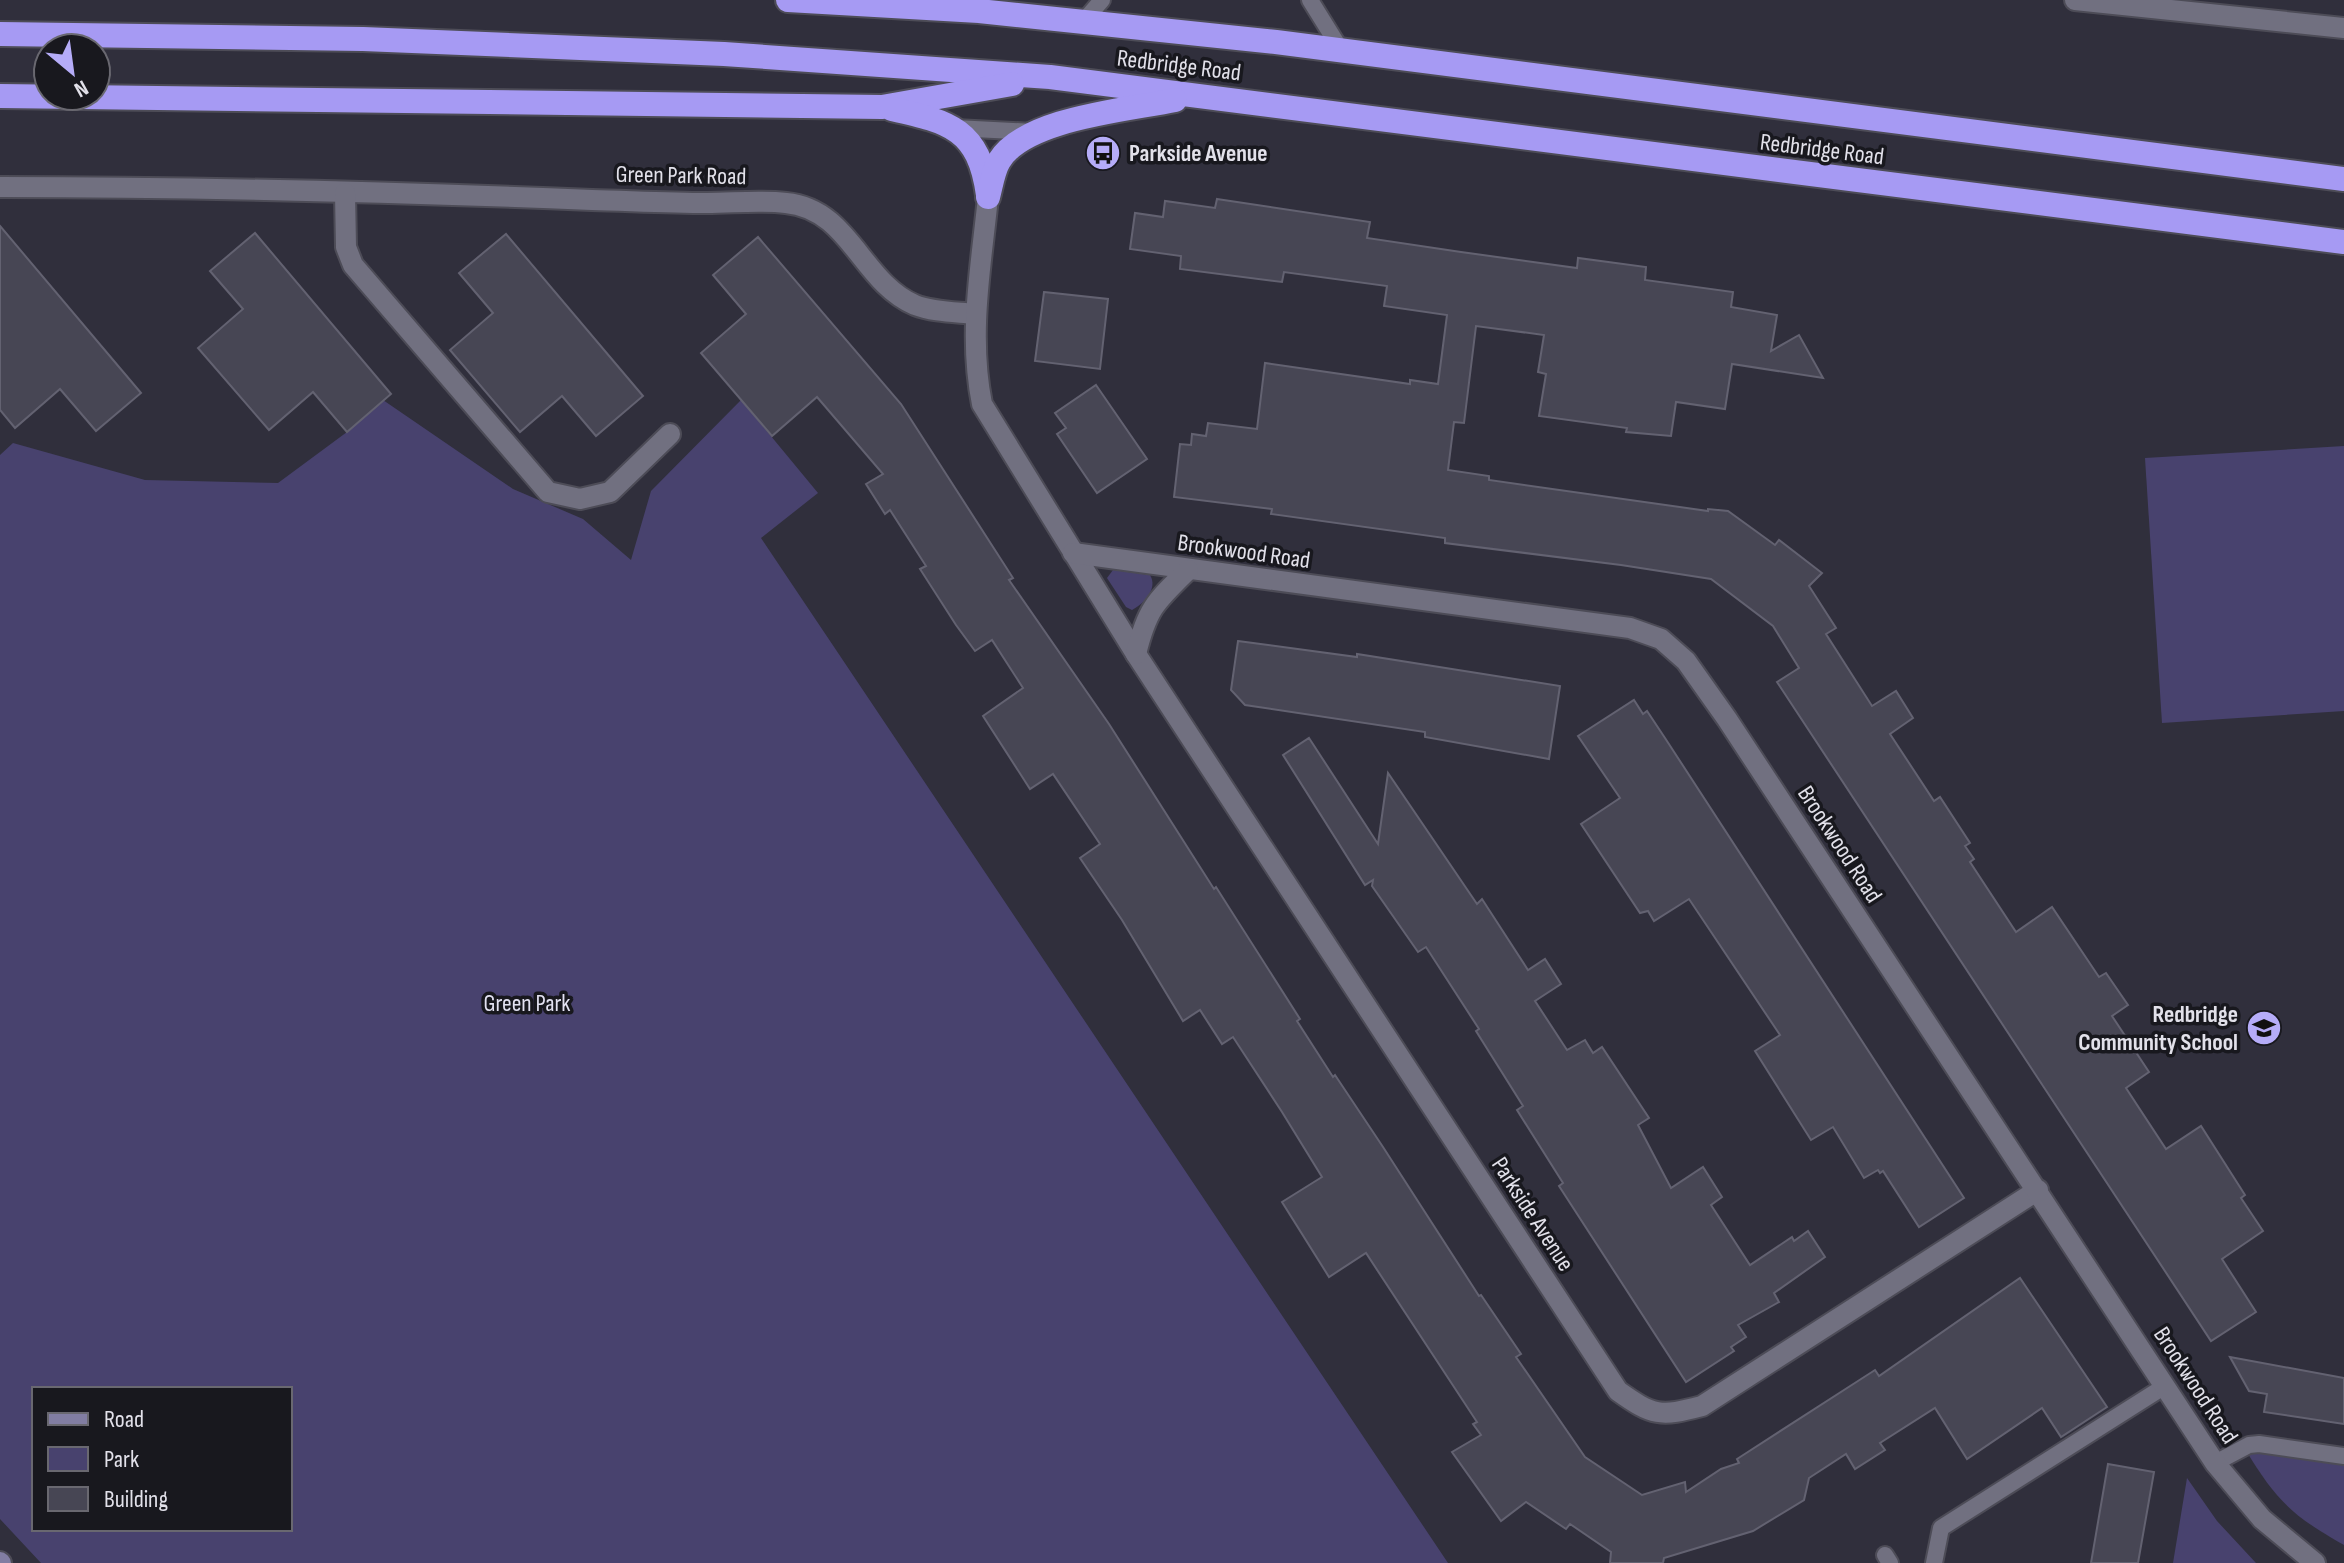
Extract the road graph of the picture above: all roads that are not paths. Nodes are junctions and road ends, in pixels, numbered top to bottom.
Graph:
1 (788, 0) edge
2 (1102, 0) edge
3 (1310, 0) edge
4 (2075, 0) edge
5 (1083, 22) junction
6 (2344, 28) edge
7 (0, 34) edge
8 (1341, 50) junction
9 (1050, 77) junction
10 (0, 96) edge
11 (1197, 96) junction
12 (882, 107) junction
13 (955, 128) junction
14 (1033, 132) junction
15 (2344, 179) edge
16 (0, 187) edge
17 (345, 193) junction
18 (988, 197) junction
19 (2344, 242) edge
20 (974, 314) junction
21 (670, 434) dead end
22 (1073, 553) junction
23 (1188, 570) junction
24 (1136, 654) junction
25 (2038, 1190) junction
26 (2165, 1386) junction
27 (2344, 1456) edge
28 (2215, 1463) junction
29 (1934, 1563) edge
30 (2315, 1563) edge

1 - 5 highway, Redbridge Road
2 - 5 lane
3 - 8 lane
4 - 6 street
5 - 8 highway, Redbridge Road
7 - 9 highway, Redbridge Road
8 - 15 highway, Redbridge Road
9 - 11 highway, Redbridge Road
9 - 12 highway
10 - 12 highway
11 - 14 highway
11 - 19 highway, Redbridge Road
12 - 13 highway
13 - 14 lane
13 - 18 highway
14 - 18 highway
16 - 17 street, Green Park Road
17 - 20 street, Green Park Road
17 - 21 street
18 - 20 street, Parkside Avenue
20 - 22 street, Parkside Avenue
22 - 23 street, Brookwood Road
22 - 24 street, Parkside Avenue
23 - 24 street
23 - 25 street, Brookwood Road
24 - 25 street, Parkside Avenue
25 - 26 street, Brookwood Road
26 - 28 street, Brookwood Road
26 - 29 lane
27 - 28 lane
28 - 30 street, Brookwood Road

